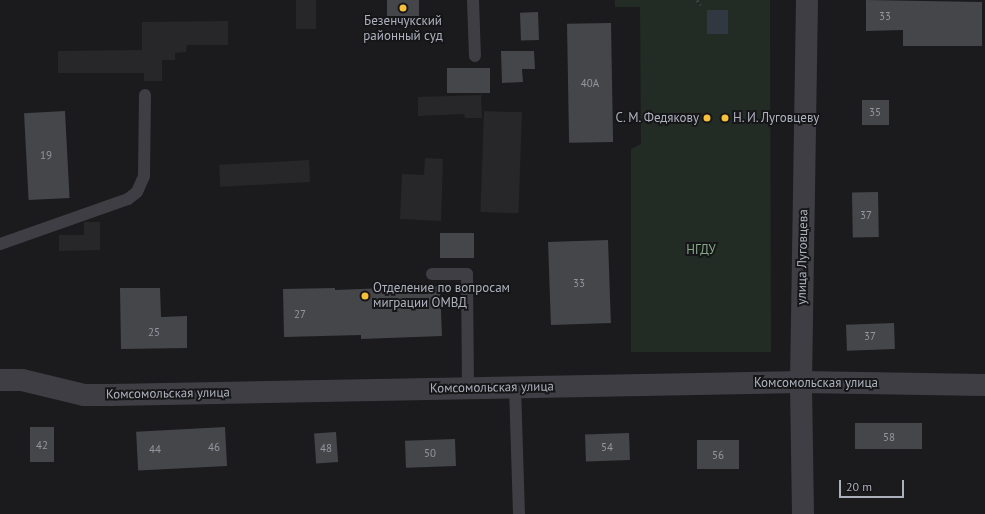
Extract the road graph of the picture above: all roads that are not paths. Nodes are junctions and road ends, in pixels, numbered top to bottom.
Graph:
1 (473, 0) edge
2 (807, 0) edge
3 (475, 56) dead end
4 (145, 95) dead end
5 (0, 244) edge
6 (432, 274) dead end
7 (0, 380) edge
8 (801, 382) junction
9 (985, 385) edge
10 (515, 387) junction
11 (468, 388) junction
12 (519, 514) edge
13 (803, 514) edge

1 - 3 lane
2 - 8 street, улица Луговцева
4 - 5 lane
6 - 11 lane
7 - 11 street, Комсомольская улица
8 - 9 street, Комсомольская улица
8 - 10 street, Комсомольская улица
8 - 13 street, улица Луговцева
10 - 11 street, Комсомольская улица
10 - 12 lane

